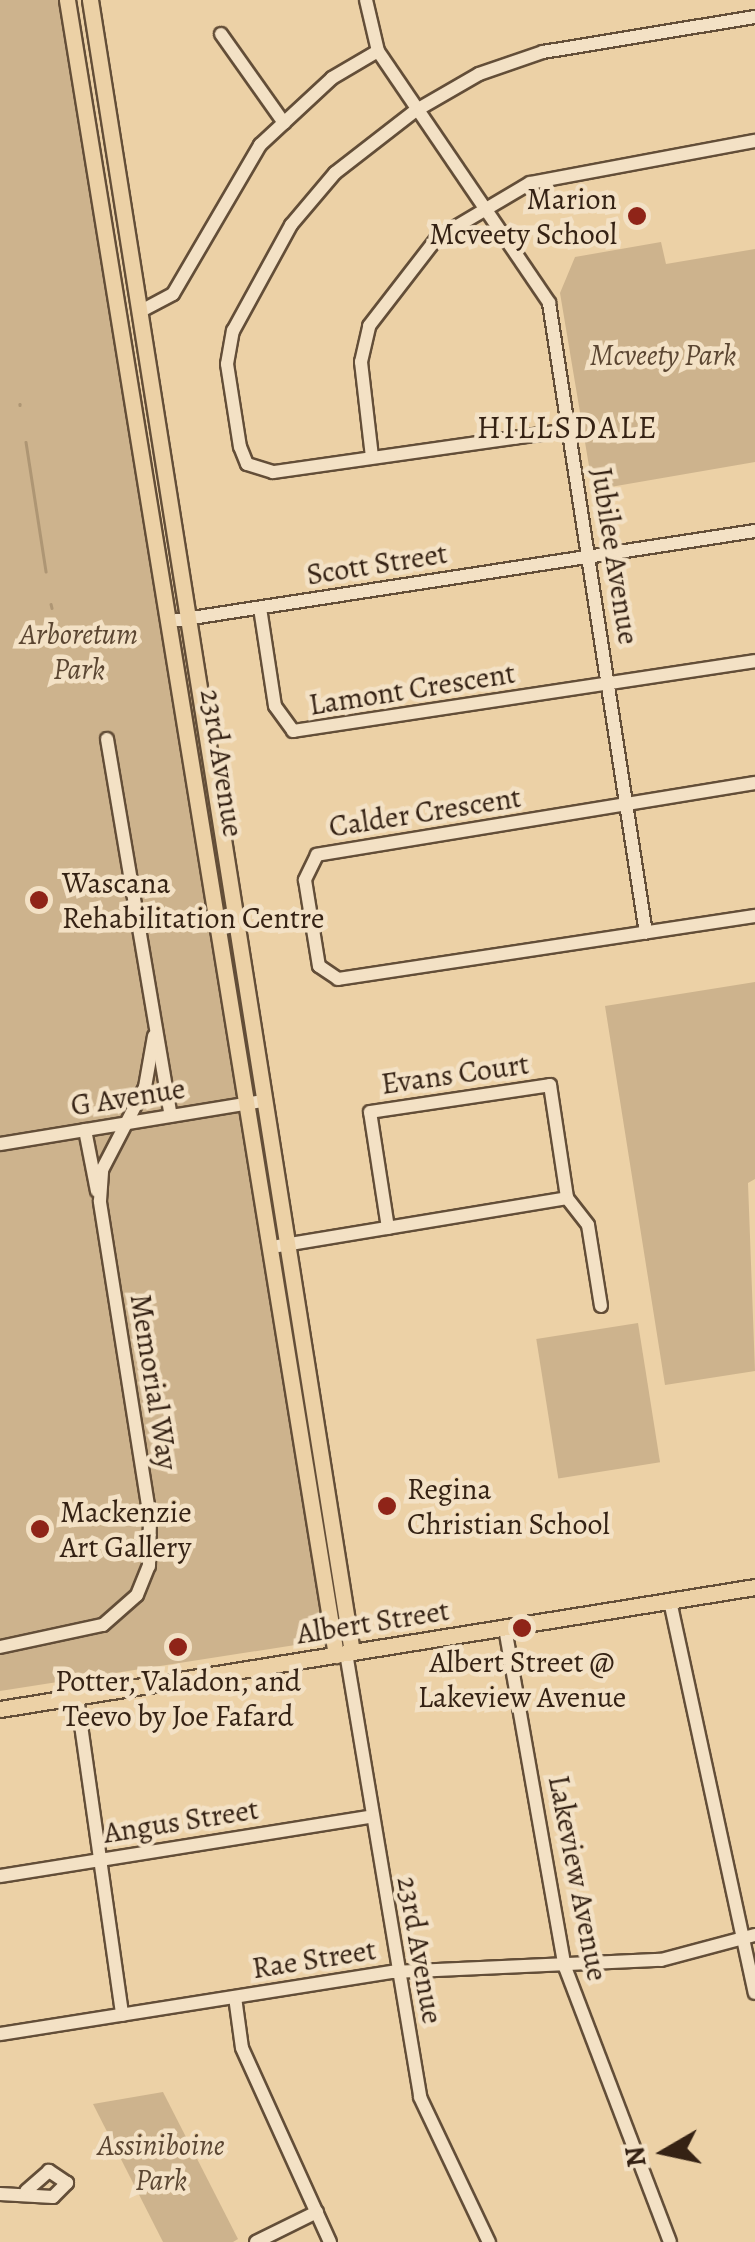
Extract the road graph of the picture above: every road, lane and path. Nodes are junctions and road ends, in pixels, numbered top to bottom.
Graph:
1 (68, 0) edge
2 (90, 0) edge
3 (366, 0) edge
4 (755, 17) edge
5 (221, 34) dead end
6 (378, 51) junction
7 (415, 111) junction
8 (284, 123) junction
9 (755, 141) edge
10 (484, 206) junction
11 (141, 311) junction
12 (569, 430) junction
13 (372, 457) junction
14 (755, 531) edge
15 (590, 556) junction
16 (260, 608) junction
17 (180, 620) junction
18 (755, 661) edge
19 (610, 683) junction
20 (107, 739) dead end
21 (755, 784) edge
22 (628, 804) junction
23 (755, 916) edge
24 (646, 933) junction
25 (154, 1036) junction
26 (256, 1102) junction
27 (171, 1116) junction
28 (124, 1123) junction
29 (86, 1130) junction
30 (0, 1144) edge
31 (567, 1198) junction
32 (100, 1202) junction
33 (388, 1228) junction
34 (279, 1246) junction
35 (601, 1306) dead end
36 (755, 1587) edge
37 (670, 1601) junction
38 (505, 1628) junction
39 (0, 1647) edge
40 (345, 1654) junction
41 (76, 1698) junction
42 (0, 1709) edge
43 (370, 1818) junction
44 (100, 1858) junction
45 (0, 1876) edge
46 (755, 1935) edge
47 (739, 1940) junction
48 (565, 1967) junction
49 (393, 1972) junction
50 (755, 1993) edge
51 (235, 1997) junction
52 (122, 2015) junction
53 (0, 2034) edge
54 (26, 2191) dead end
55 (0, 2194) edge
56 (316, 2212) junction
57 (256, 2242) edge
58 (330, 2242) edge
59 (489, 2242) edge
60 (670, 2242) edge

1 - 17 main road, 23rd Avenue
2 - 11 main road, 23rd Avenue
3 - 6 street, Jubilee Avenue
4 - 7 street
5 - 8 street
6 - 7 street, Jubilee Avenue
6 - 8 street
7 - 10 street, Jubilee Avenue
7 - 13 street
8 - 11 street
9 - 10 street
10 - 12 street, Jubilee Avenue
10 - 13 street
11 - 17 main road, 23rd Avenue
12 - 13 street
12 - 15 street, Jubilee Avenue
14 - 15 street, Scott Street
15 - 16 street, Scott Street
15 - 19 street, Jubilee Avenue
16 - 17 street, Scott Street
16 - 19 street, Lamont Crescent
17 - 26 main road, 23rd Avenue
18 - 19 street
19 - 22 street, Jubilee Avenue
20 - 25 street, Memorial Way
21 - 22 street
22 - 24 street, Jubilee Avenue
22 - 24 street, Calder Crescent
23 - 24 street
25 - 27 street, Memorial Way
25 - 28 street, Memorial Way
26 - 27 street, G Avenue
26 - 34 main road, 23rd Avenue
27 - 28 street, G Avenue
28 - 29 street, G Avenue
28 - 32 street, Memorial Way
29 - 30 street, G Avenue
29 - 32 street
31 - 33 street
31 - 33 street, Evans Court
31 - 35 street
32 - 39 street, Memorial Way
33 - 34 street
34 - 40 main road, 23rd Avenue
36 - 37 main road, Albert Street
37 - 38 main road, Albert Street
37 - 47 street
38 - 40 main road, Albert Street
38 - 48 street, Lakeview Avenue
40 - 41 main road, Albert Street
40 - 43 street, 23rd Avenue
41 - 42 main road, Albert Street
41 - 44 street
43 - 44 street, Angus Street
43 - 49 street, 23rd Avenue
44 - 45 street, Angus Street
44 - 52 street
46 - 47 street, Rae Street
47 - 48 street, Rae Street
47 - 50 street
48 - 49 street, Rae Street
48 - 60 street, Lakeview Avenue
49 - 51 street, Rae Street
49 - 59 street, 23rd Avenue
51 - 52 street, Rae Street
51 - 56 street
52 - 53 street, Rae Street
54 - 55 street
56 - 57 street
56 - 58 street

